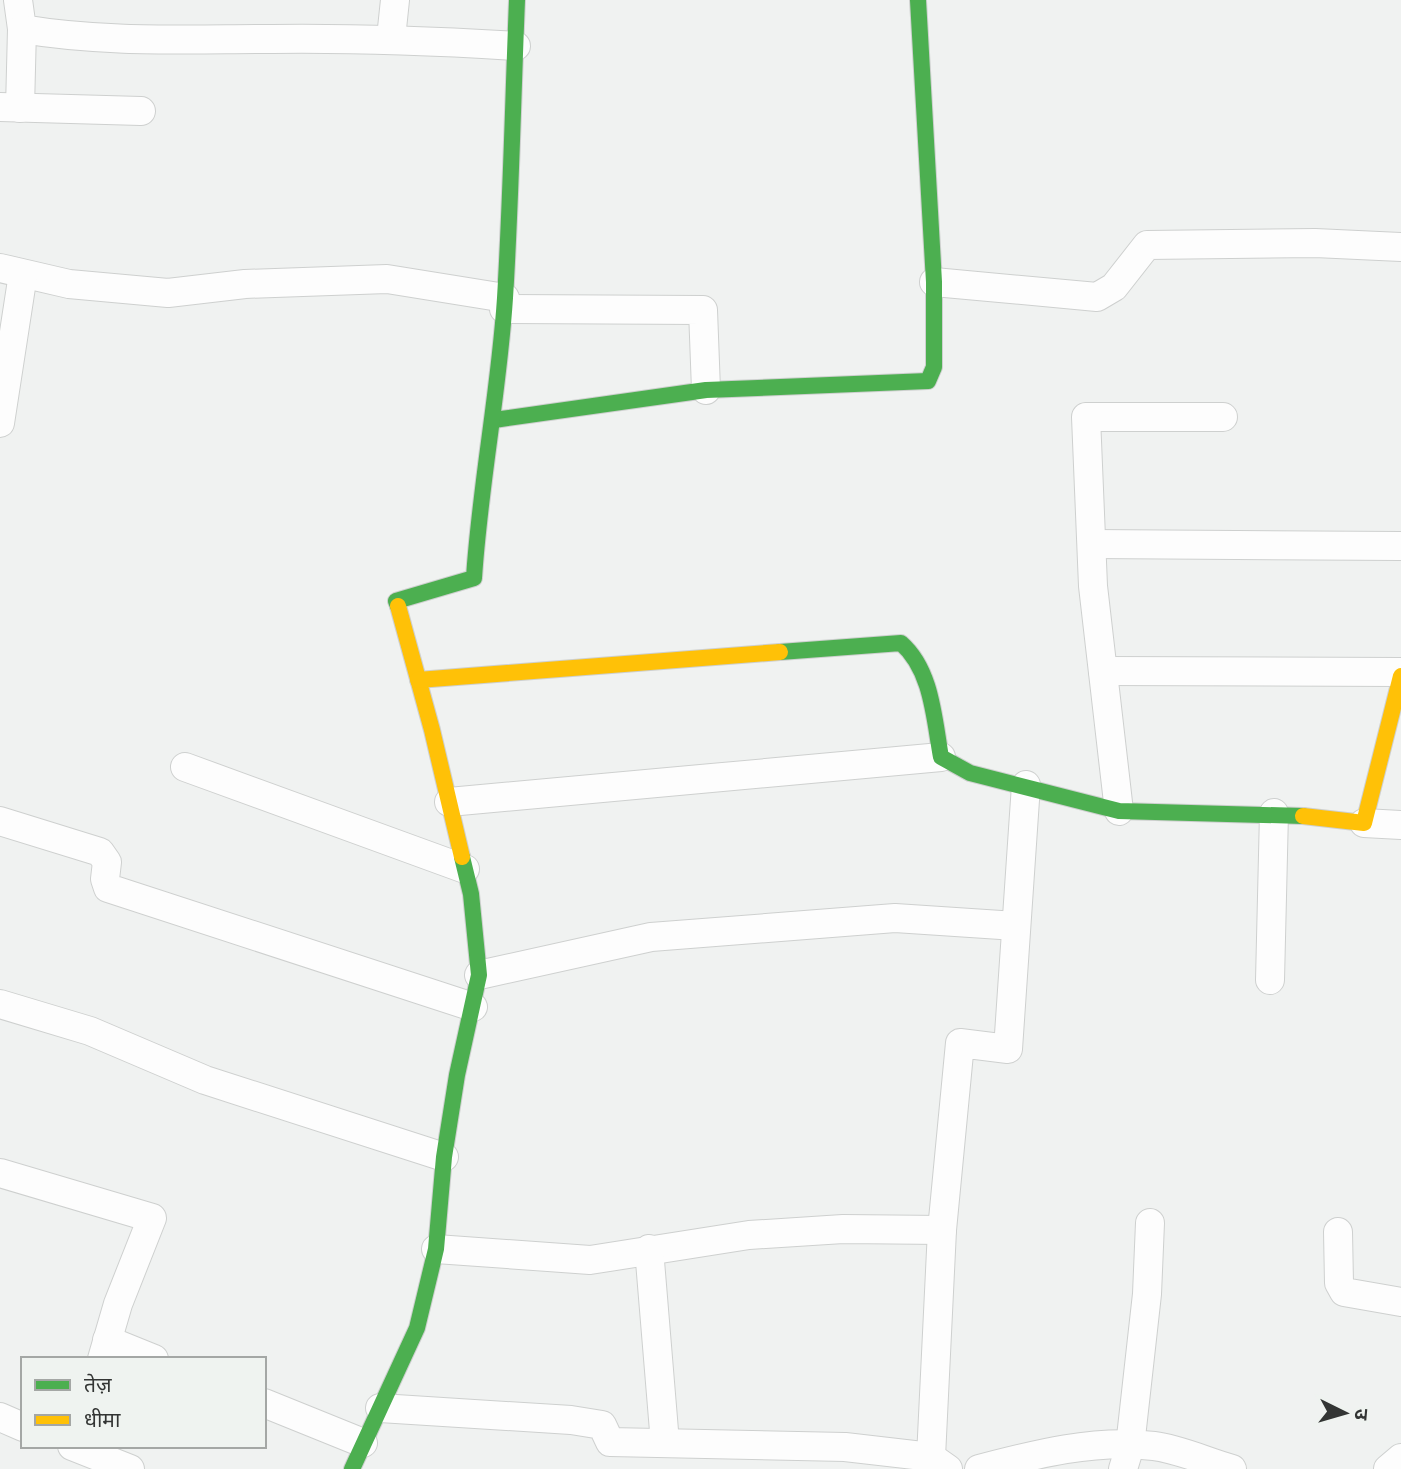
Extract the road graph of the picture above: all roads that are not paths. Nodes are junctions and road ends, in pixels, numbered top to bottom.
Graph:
1 (18, 0) edge
2 (396, 0) edge
3 (517, 0) edge
4 (918, 0) edge
5 (22, 29) junction
6 (391, 38) junction
7 (516, 46) junction
8 (10, 107) edge
9 (141, 111) dead end
10 (1401, 247) edge
11 (11, 271) edge
12 (934, 282) junction
13 (504, 304) junction
14 (706, 390) junction
15 (1223, 416) dead end
16 (494, 420) junction
17 (0, 423) edge
18 (1091, 544) junction
19 (1401, 546) edge
20 (1103, 671) junction
21 (1401, 674) edge
22 (418, 680) junction
23 (942, 757) junction
24 (185, 767) dead end
25 (1026, 785) junction
26 (449, 802) junction
27 (1119, 811) junction
28 (1274, 813) junction
29 (0, 821) edge
30 (1364, 823) junction
31 (1401, 825) edge
32 (465, 869) junction
33 (1016, 926) junction
34 (480, 975) junction
35 (1270, 981) dead end
36 (0, 1004) edge
37 (472, 1007) junction
38 (444, 1157) junction
39 (0, 1173) edge
40 (1150, 1223) dead end
41 (942, 1230) junction
42 (1338, 1232) dead end
43 (436, 1249) junction
44 (649, 1249) junction
45 (1401, 1302) edge
46 (105, 1349) edge
47 (144, 1357) edge
48 (266, 1404) edge
49 (380, 1408) junction
50 (0, 1418) edge
51 (21, 1426) edge
52 (363, 1443) junction
53 (665, 1443) junction
54 (77, 1448) edge
55 (1126, 1457) edge
56 (1401, 1458) edge
57 (939, 1463) edge
58 (130, 1469) edge
59 (352, 1469) edge
60 (979, 1469) edge
61 (1231, 1469) edge
62 (1388, 1469) edge

1 - 5 street
2 - 6 street
3 - 7 street
4 - 12 street
5 - 6 street
5 - 8 street
6 - 7 street
7 - 13 street
8 - 9 street
10 - 12 street
11 - 13 street
11 - 17 street
12 - 14 street
13 - 14 street
13 - 16 street
14 - 16 street
15 - 18 street
16 - 22 street
18 - 19 street
18 - 20 street
20 - 21 street
20 - 27 street
21 - 30 street
22 - 23 street
22 - 26 street
23 - 25 street
23 - 26 street
24 - 32 street
25 - 27 street
25 - 33 street
26 - 32 street
27 - 28 street
28 - 30 street
28 - 35 street
29 - 37 street
30 - 31 street
32 - 34 street
33 - 34 street
33 - 41 street
34 - 37 street
36 - 38 street
37 - 38 street
38 - 43 street
39 - 46 street
40 - 55 street
41 - 44 street
41 - 57 street
42 - 45 street
43 - 44 street
43 - 49 street
44 - 53 street
46 - 47 street
48 - 52 street
49 - 52 street
49 - 53 street
50 - 51 street
52 - 59 street
53 - 57 street
54 - 58 street
55 - 60 street
55 - 61 street
56 - 62 street

